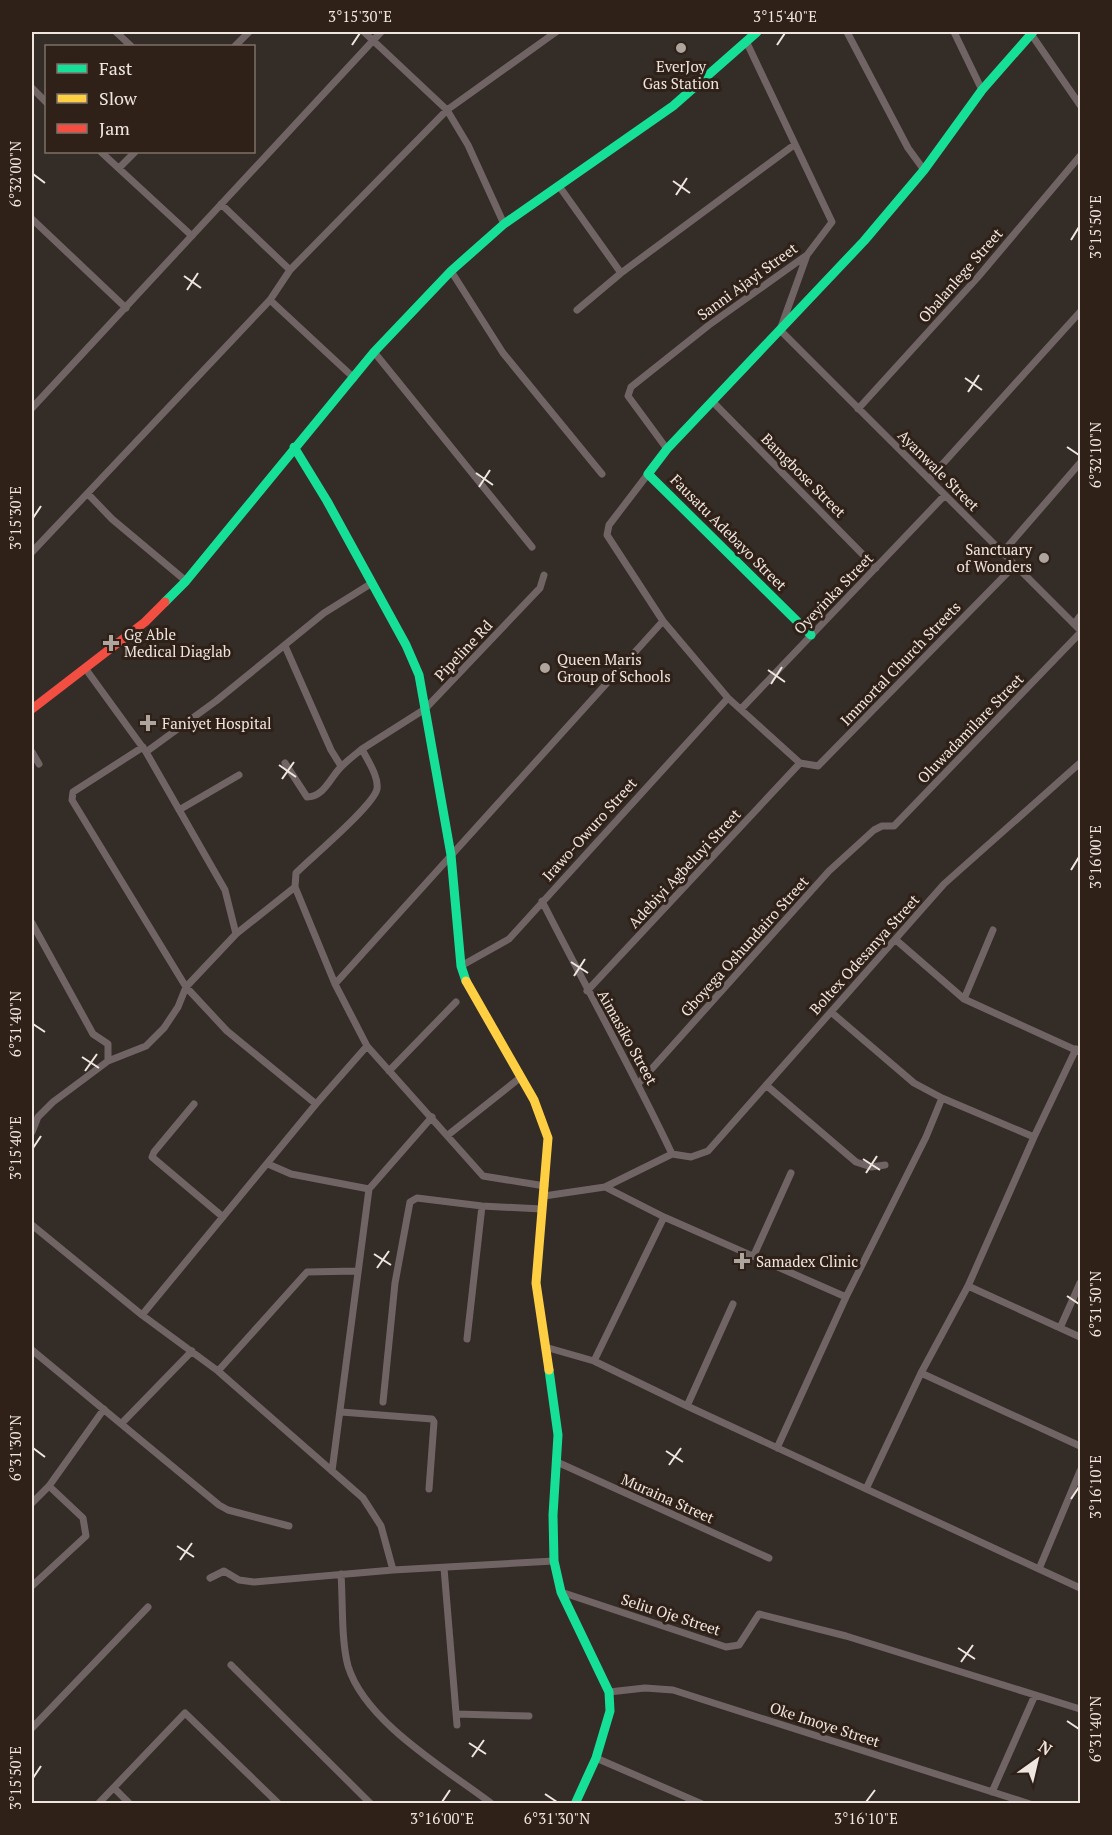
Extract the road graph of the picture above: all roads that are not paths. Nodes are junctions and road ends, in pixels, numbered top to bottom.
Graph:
1 (116, 32) edge
2 (249, 32) edge
3 (364, 32) edge
4 (381, 32) edge
5 (556, 32) edge
6 (756, 32) edge
7 (847, 32) edge
8 (954, 32) edge
9 (1032, 33) edge
10 (374, 42) junction
11 (747, 43) junction
12 (131, 45) edge
13 (236, 45) edge
14 (32, 88) edge
15 (982, 90) junction
16 (45, 101) edge
17 (1080, 105) edge
18 (447, 110) junction
19 (794, 145) junction
20 (102, 153) edge
21 (134, 153) edge
22 (1080, 156) edge
23 (119, 168) junction
24 (924, 170) junction
25 (559, 186) junction
26 (221, 204) junction
27 (32, 219) edge
28 (504, 224) junction
29 (192, 236) junction
30 (807, 255) junction
31 (290, 270) junction
32 (451, 270) junction
33 (621, 273) junction
34 (270, 300) junction
35 (126, 308) junction
36 (577, 310) dead end
37 (1080, 312) edge
38 (780, 330) junction
39 (374, 352) junction
40 (354, 378) junction
41 (712, 401) junction
42 (32, 408) edge
43 (858, 409) junction
44 (294, 447) junction
45 (667, 449) junction
46 (1080, 463) edge
47 (602, 474) dead end
48 (648, 474) junction
49 (929, 479) junction
50 (88, 494) junction
51 (945, 495) junction
52 (532, 547) dead end
53 (32, 552) edge
54 (1003, 552) junction
55 (1014, 565) junction
56 (876, 568) junction
57 (544, 575) dead end
58 (186, 582) junction
59 (372, 583) junction
60 (1080, 616) edge
61 (663, 621) junction
62 (1074, 624) junction
63 (1080, 631) edge
64 (811, 635) junction
65 (285, 646) junction
66 (85, 668) junction
67 (728, 698) junction
68 (32, 709) edge
69 (425, 709) junction
70 (741, 709) junction
71 (362, 749) junction
72 (144, 750) junction
73 (32, 752) edge
74 (285, 763) dead end
75 (800, 763) junction
76 (1080, 763) edge
77 (39, 764) dead end
78 (341, 766) junction
79 (239, 775) dead end
80 (179, 810) junction
81 (874, 830) joint
82 (451, 855) junction
83 (295, 887) junction
84 (543, 901) junction
85 (32, 922) edge
86 (993, 930) dead end
87 (236, 934) junction
88 (896, 940) junction
89 (461, 966) junction
90 (335, 984) junction
91 (186, 987) junction
92 (587, 991) junction
93 (964, 999) junction
94 (456, 1002) dead end
95 (831, 1012) junction
96 (367, 1046) junction
97 (1078, 1051) edge
98 (108, 1061) junction
99 (389, 1071) junction
100 (521, 1077) junction
101 (639, 1083) junction
102 (766, 1085) junction
103 (942, 1098) junction
104 (194, 1104) dead end
105 (316, 1104) junction
106 (432, 1117) junction
107 (32, 1132) edge
108 (448, 1135) junction
109 (1034, 1137) junction
110 (672, 1154) junction
111 (268, 1164) junction
112 (885, 1165) dead end
113 (791, 1173) dead end
114 (605, 1187) junction
115 (369, 1189) junction
116 (544, 1191) junction
117 (482, 1206) junction
118 (542, 1209) junction
119 (223, 1217) junction
120 (664, 1217) junction
121 (32, 1225) edge
122 (754, 1255) junction
123 (356, 1271) junction
124 (1080, 1283) edge
125 (968, 1286) junction
126 (846, 1297) junction
127 (733, 1304) dead end
128 (142, 1315) junction
129 (1060, 1328) junction
130 (1080, 1337) edge
131 (467, 1339) dead end
132 (545, 1347) junction
133 (32, 1350) edge
134 (192, 1351) junction
135 (594, 1360) junction
136 (218, 1371) junction
137 (921, 1373) junction
138 (383, 1402) dead end
139 (687, 1406) junction
140 (104, 1409) junction
141 (341, 1412) junction
142 (122, 1423) junction
143 (1080, 1446) edge
144 (777, 1448) junction
145 (556, 1462) junction
146 (332, 1471) junction
147 (1080, 1471) edge
148 (49, 1486) junction
149 (429, 1489) dead end
150 (866, 1489) junction
151 (32, 1503) edge
152 (289, 1526) dead end
153 (769, 1558) dead end
154 (554, 1561) junction
155 (444, 1568) junction
156 (1039, 1569) junction
157 (393, 1570) junction
158 (340, 1574) junction
159 (210, 1578) dead end
160 (32, 1586) edge
161 (1080, 1588) edge
162 (561, 1592) junction
163 (148, 1607) dead end
164 (231, 1665) dead end
165 (609, 1692) junction
166 (1035, 1695) junction
167 (1080, 1709) edge
168 (456, 1714) junction
169 (530, 1716) dead end
170 (457, 1725) dead end
171 (32, 1728) edge
172 (596, 1758) junction
173 (114, 1788) junction
174 (992, 1792) junction
175 (99, 1803) edge
176 (130, 1803) edge
177 (279, 1803) edge
178 (371, 1803) edge
179 (492, 1803) edge
180 (575, 1803) edge
181 (702, 1803) edge
182 (1030, 1803) edge

1 - 12 street
2 - 13 street
3 - 10 street
4 - 10 street
5 - 18 street
6 - 11 street
7 - 24 street
8 - 15 street
9 - 15 street, Fausatu Adebayo Street
9 - 17 street
10 - 18 street
10 - 26 street
11 - 19 street, Sanni Ajayi Street
11 - 25 street
14 - 16 street
15 - 24 street, Fausatu Adebayo Street
18 - 28 street
18 - 31 street
19 - 30 street, Sanni Ajayi Street
19 - 33 street
20 - 23 street
21 - 23 street
22 - 43 street, Obalanlege Street
23 - 29 street
24 - 38 street, Fausatu Adebayo Street
25 - 28 street
25 - 33 street
26 - 29 street
26 - 31 street
27 - 35 street
28 - 32 street
29 - 35 street
30 - 38 street
30 - 45 street, Sanni Ajayi Street
31 - 34 street
32 - 39 street
32 - 47 street
33 - 36 street
34 - 40 street
34 - 50 street
35 - 42 street
37 - 49 street
38 - 41 street, Fausatu Adebayo Street
38 - 43 street, Ayanwale Street
39 - 40 street
39 - 52 street
40 - 44 street
41 - 45 street, Fausatu Adebayo Street
41 - 56 street, Bamgbose Street
43 - 49 street, Ayanwale Street
44 - 58 street
44 - 59 street
45 - 48 street, Fausatu Adebayo Street
46 - 54 street
48 - 61 street
48 - 64 street, Fausatu Adebayo Street
49 - 51 street, Ayanwale Street
50 - 53 street
50 - 58 street
51 - 54 street, Ayanwale Street
51 - 56 street, Oyeyinka Street
54 - 55 street, Ayanwale Street
55 - 62 street, Ayanwale Street
55 - 75 street, Immortal Church Streets
56 - 64 street, Oyeyinka Street
57 - 69 street, Pipeline Rd
58 - 66 street
59 - 65 street
59 - 69 street
60 - 62 street
61 - 67 street
61 - 82 street
62 - 63 street, Ayanwale Street
63 - 81 street, Oluwadamilare Street
64 - 70 street, Oyeyinka Street
65 - 72 street
65 - 78 street
66 - 68 street
66 - 72 street
67 - 70 street
67 - 84 street, Irawo-Owuro Street
69 - 71 street, Pipeline Rd
69 - 82 street
70 - 75 street
71 - 78 street, Pipeline Rd
71 - 83 street
72 - 80 street
72 - 91 street
73 - 77 street
74 - 78 street, Pipeline Rd
75 - 92 street, Adebiyi Agbeluyi Street
76 - 88 street, Boltex Odesanya Street
79 - 80 street
80 - 87 street
81 - 101 street, Gboyega Oshundairo Street
82 - 89 street
82 - 90 street
83 - 87 street
83 - 90 street
84 - 89 street, Irawo-Owuro Street
84 - 92 street, Aimasiko Street
85 - 98 street
86 - 93 street
87 - 91 street
88 - 93 street
88 - 95 street, Boltex Odesanya Street
89 - 100 street
90 - 96 street
91 - 98 street
91 - 105 street
92 - 101 street, Aimasiko Street
93 - 97 street
94 - 99 street
95 - 102 street, Boltex Odesanya Street
95 - 103 street
96 - 99 street
96 - 105 street
97 - 109 street
98 - 107 street
99 - 106 street
100 - 108 street
100 - 116 street
101 - 110 street, Aimasiko Street
102 - 110 street, Boltex Odesanya Street
102 - 112 street
103 - 109 street
103 - 126 street
104 - 119 street
105 - 111 street
106 - 108 street
106 - 115 street
108 - 116 street
109 - 125 street
110 - 114 street
111 - 115 street
111 - 119 street
113 - 122 street
114 - 116 street
114 - 120 street
115 - 123 street
116 - 118 street
117 - 118 street
117 - 131 street
117 - 138 street
118 - 132 street
119 - 128 street
120 - 122 street
120 - 135 street
121 - 128 street
122 - 126 street
123 - 136 street
123 - 141 street
124 - 129 street
125 - 129 street
125 - 137 street
126 - 144 street
127 - 139 street
128 - 134 street
129 - 130 street
132 - 135 street
132 - 145 street
133 - 140 street
134 - 136 street
134 - 142 street
135 - 139 street
136 - 146 street
137 - 143 street
137 - 150 street
139 - 144 street
140 - 142 street
140 - 148 street
141 - 146 street
141 - 149 street
142 - 152 street
144 - 150 street
145 - 153 street, Muraina Street
145 - 154 street
146 - 157 street
147 - 156 street
148 - 151 street
148 - 160 street
150 - 156 street
154 - 155 street
154 - 162 street
155 - 157 street
155 - 168 street
156 - 161 street
157 - 158 street
158 - 159 street
158 - 179 street
162 - 165 street
162 - 166 street, Seliu Oje Street
163 - 171 street
164 - 178 street
165 - 172 street
165 - 174 street, Oke Imoye Street
166 - 167 street
166 - 174 street
168 - 169 street
168 - 170 street
172 - 180 street
172 - 181 street
173 - 175 street
173 - 176 street
173 - 177 street
174 - 182 street, Oke Imoye Street

